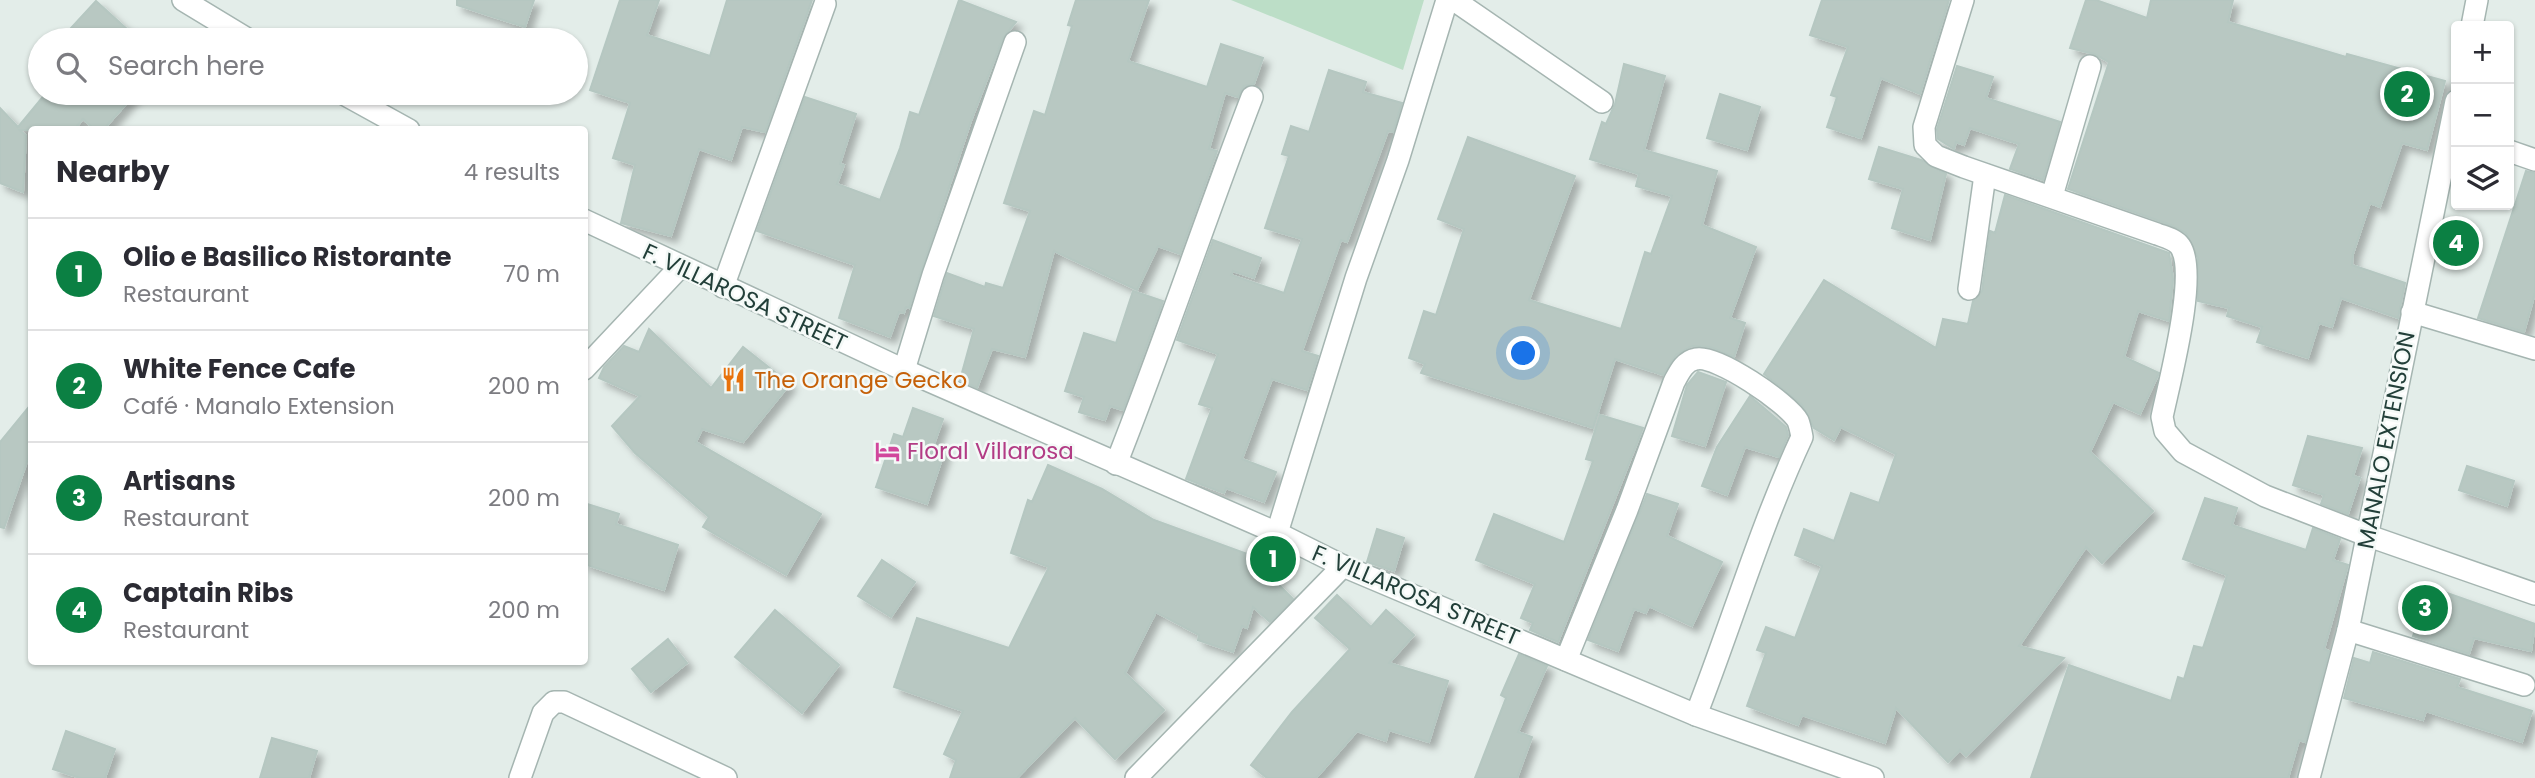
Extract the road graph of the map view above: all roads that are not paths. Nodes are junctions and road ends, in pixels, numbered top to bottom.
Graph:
1 (183, 0) edge
2 (1447, 0) edge
3 (1454, 0) edge
4 (1963, 0) edge
5 (2477, 0) edge
6 (825, 4) dead end
7 (2473, 21) edge
8 (229, 28) edge
9 (1015, 42) dead end
10 (2090, 66) dead end
11 (1252, 97) dead end
12 (1602, 102) dead end
13 (364, 105) edge
14 (402, 126) edge
15 (2451, 142) edge
16 (2514, 153) edge
17 (2535, 160) edge
18 (1984, 175) junction
19 (2052, 196) junction
20 (588, 222) edge
21 (680, 267) junction
22 (723, 287) junction
23 (1969, 289) dead end
24 (2412, 312) junction
25 (2535, 349) edge
26 (588, 365) edge
27 (904, 370) junction
28 (1116, 464) junction
29 (1277, 533) junction
30 (2367, 535) junction
31 (1343, 566) junction
32 (2535, 594) edge
33 (2348, 630) junction
34 (1566, 660) junction
35 (2524, 685) dead end
36 (1696, 715) junction
37 (1820, 761) junction
38 (520, 778) edge
39 (726, 778) edge
40 (1136, 778) edge
41 (1805, 778) edge
42 (1874, 778) edge
43 (2309, 778) edge

1 - 8 street
2 - 29 street
3 - 12 street
4 - 18 street
5 - 7 street
6 - 22 street
9 - 27 street
10 - 19 street
11 - 28 street
13 - 14 street
15 - 24 street, MANALO EXTENSION
16 - 17 street
18 - 19 street
18 - 23 street
19 - 30 street
20 - 21 street, F. VILLAROSA STREET
21 - 22 street, F. VILLAROSA STREET
21 - 26 street
22 - 27 street, F. VILLAROSA STREET
24 - 25 street
24 - 30 street, MANALO EXTENSION
27 - 28 street, F. VILLAROSA STREET
28 - 29 street, F. VILLAROSA STREET
29 - 31 street, F. VILLAROSA STREET
30 - 32 street
30 - 33 street, MANALO EXTENSION
31 - 34 street, F. VILLAROSA STREET
31 - 40 street
33 - 35 street
33 - 43 street, MANALO EXTENSION
34 - 36 street, F. VILLAROSA STREET
34 - 36 street
36 - 37 street, F. VILLAROSA STREET
37 - 41 street
37 - 42 street, F. VILLAROSA STREET
38 - 39 street

